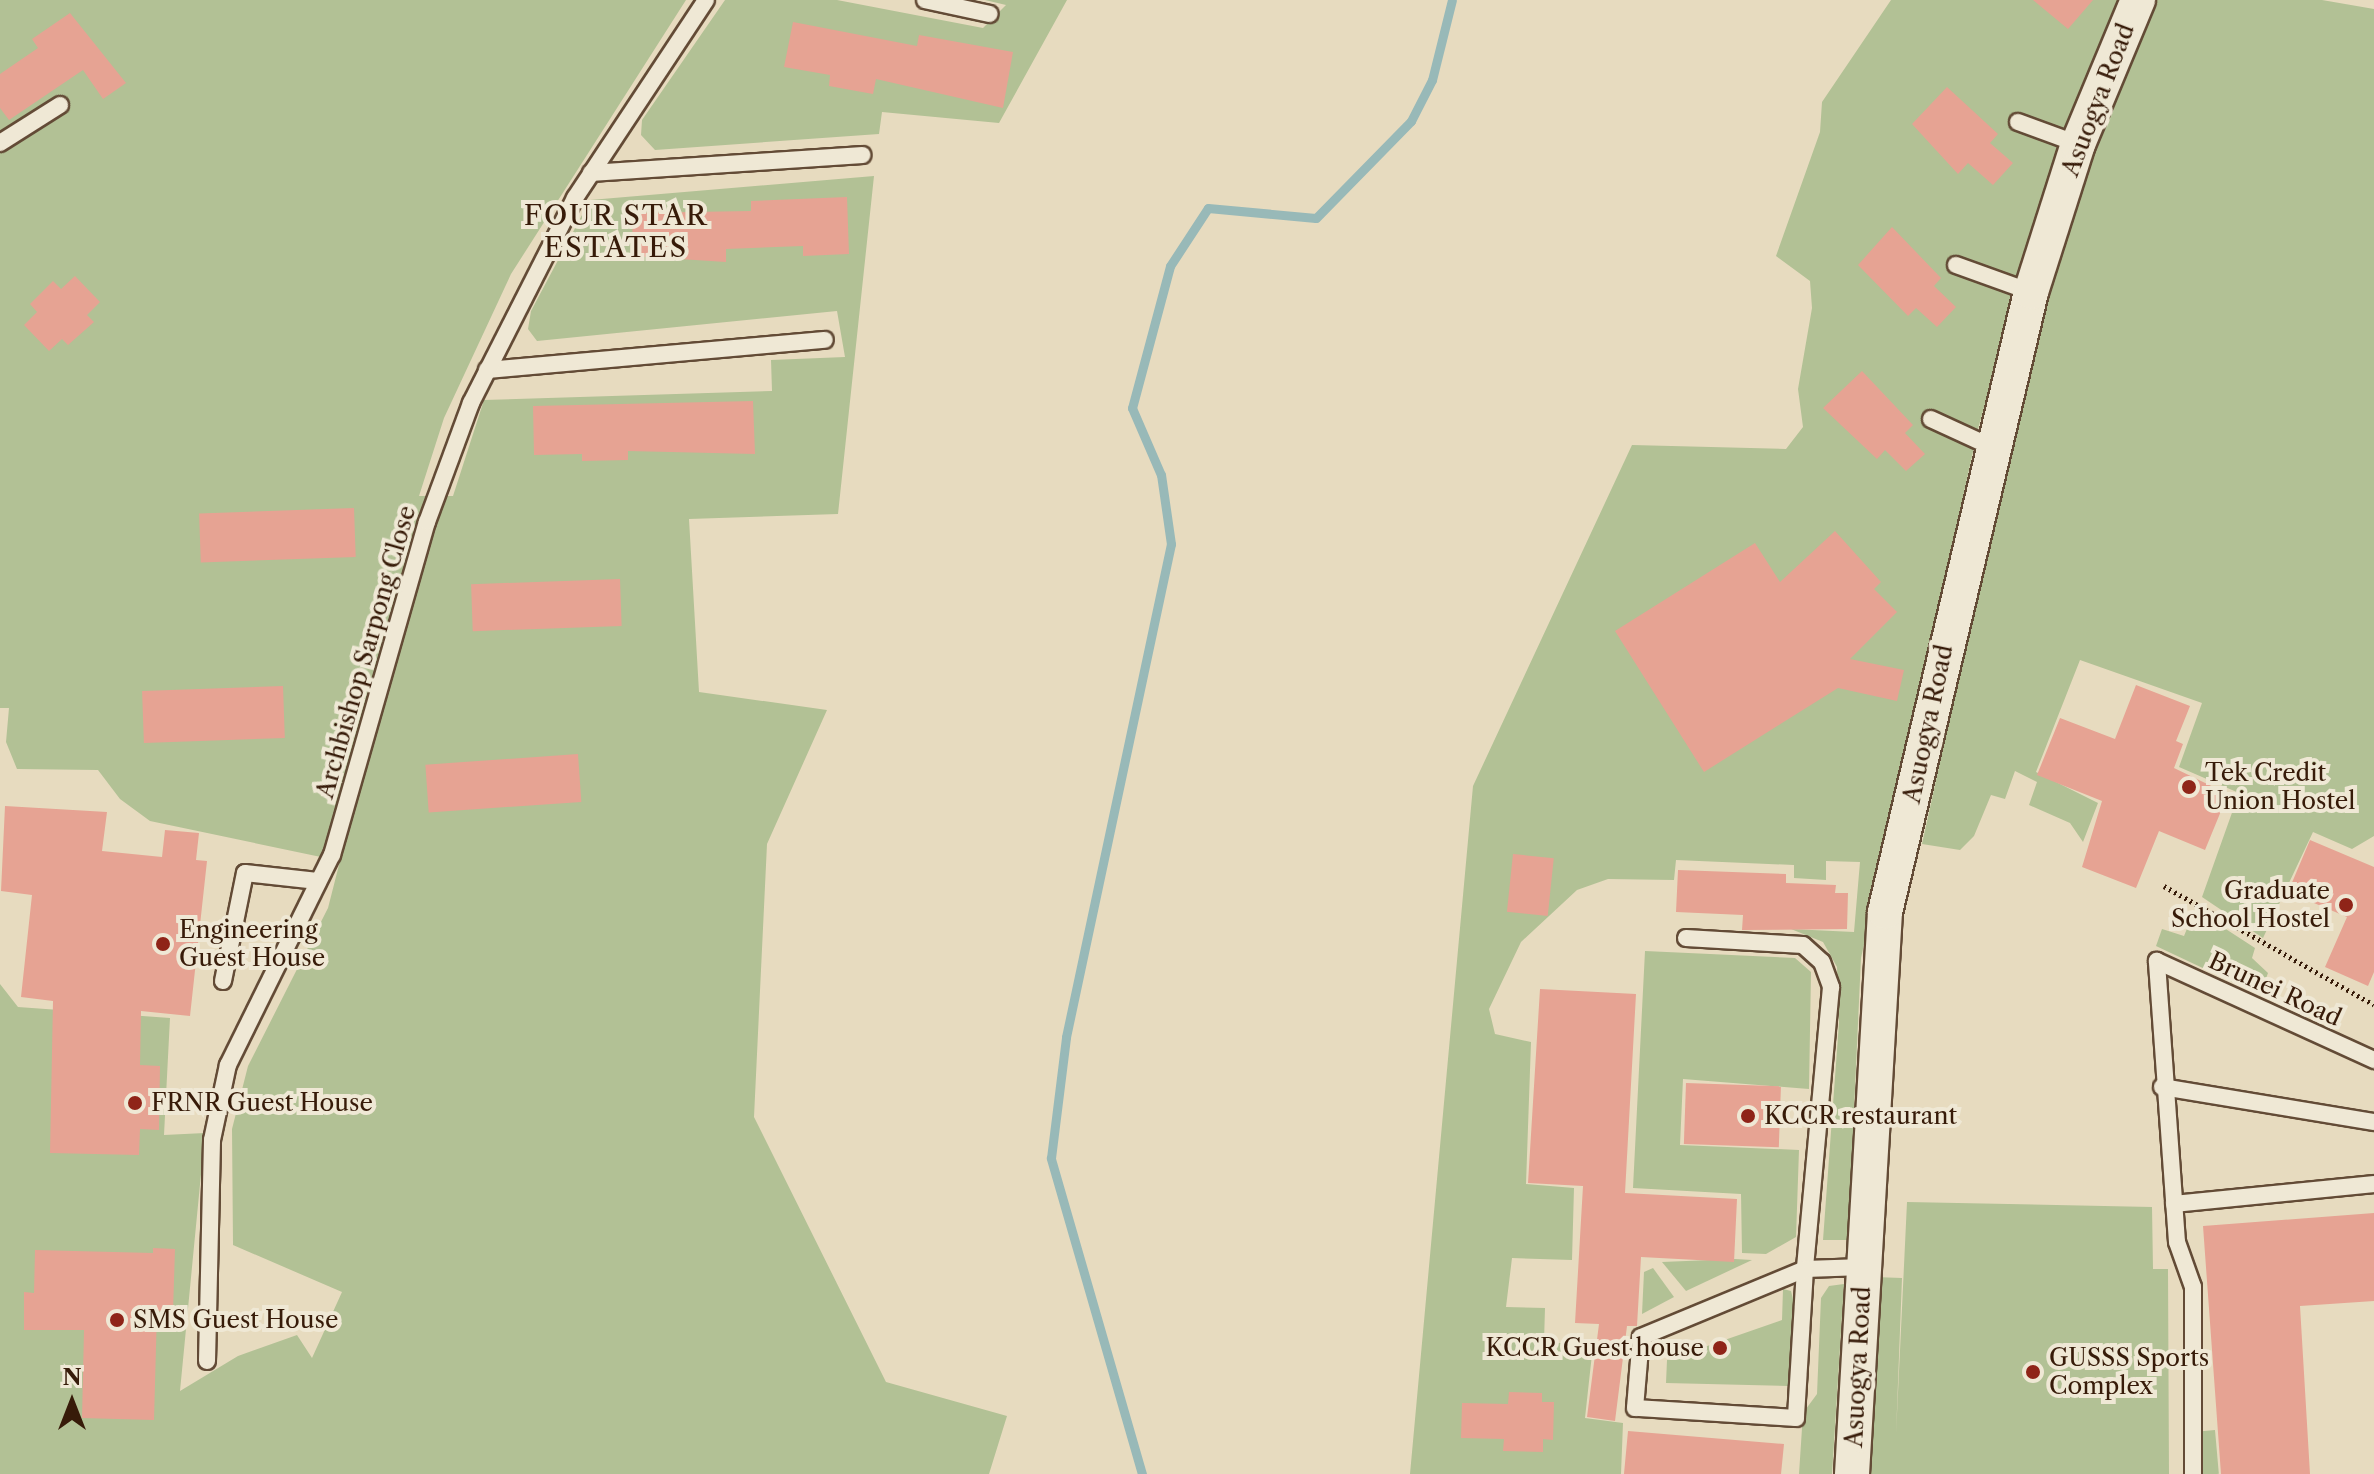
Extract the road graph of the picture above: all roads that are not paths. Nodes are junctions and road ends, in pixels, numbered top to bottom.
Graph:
1 (706, 0) edge
2 (925, 0) edge
3 (2138, 0) edge
4 (990, 14) dead end
5 (60, 105) dead end
6 (2018, 122) dead end
7 (0, 143) edge
8 (2078, 144) junction
9 (862, 155) dead end
10 (591, 173) junction
11 (1956, 265) dead end
12 (2031, 292) junction
13 (825, 340) dead end
14 (487, 370) junction
15 (1931, 419) dead end
16 (1994, 448) junction
17 (318, 881) junction
18 (1686, 938) dead end
19 (223, 981) dead end
20 (2374, 1060) edge
21 (2162, 1087) junction
22 (2374, 1122) edge
23 (2374, 1184) edge
24 (2174, 1204) junction
25 (1864, 1267) junction
26 (1805, 1269) junction
27 (207, 1361) dead end
28 (1852, 1474) edge
29 (2193, 1474) edge

1 - 10 lane, Archbishop Sarpong Close
2 - 4 lane
3 - 8 street, Asuogya Road
5 - 7 lane
6 - 8 lane
8 - 12 street, Asuogya Road
9 - 10 lane
10 - 14 lane, Archbishop Sarpong Close
11 - 12 lane
12 - 16 street, Asuogya Road
13 - 14 lane
14 - 17 lane, Archbishop Sarpong Close
15 - 16 lane
16 - 25 street, Asuogya Road
17 - 19 lane
17 - 27 lane, Archbishop Sarpong Close
18 - 26 lane
20 - 21 lane, Brunei Road
21 - 22 lane
21 - 24 lane
23 - 24 lane
24 - 29 lane
25 - 26 lane
25 - 28 street, Asuogya Road
26 - 26 lane

